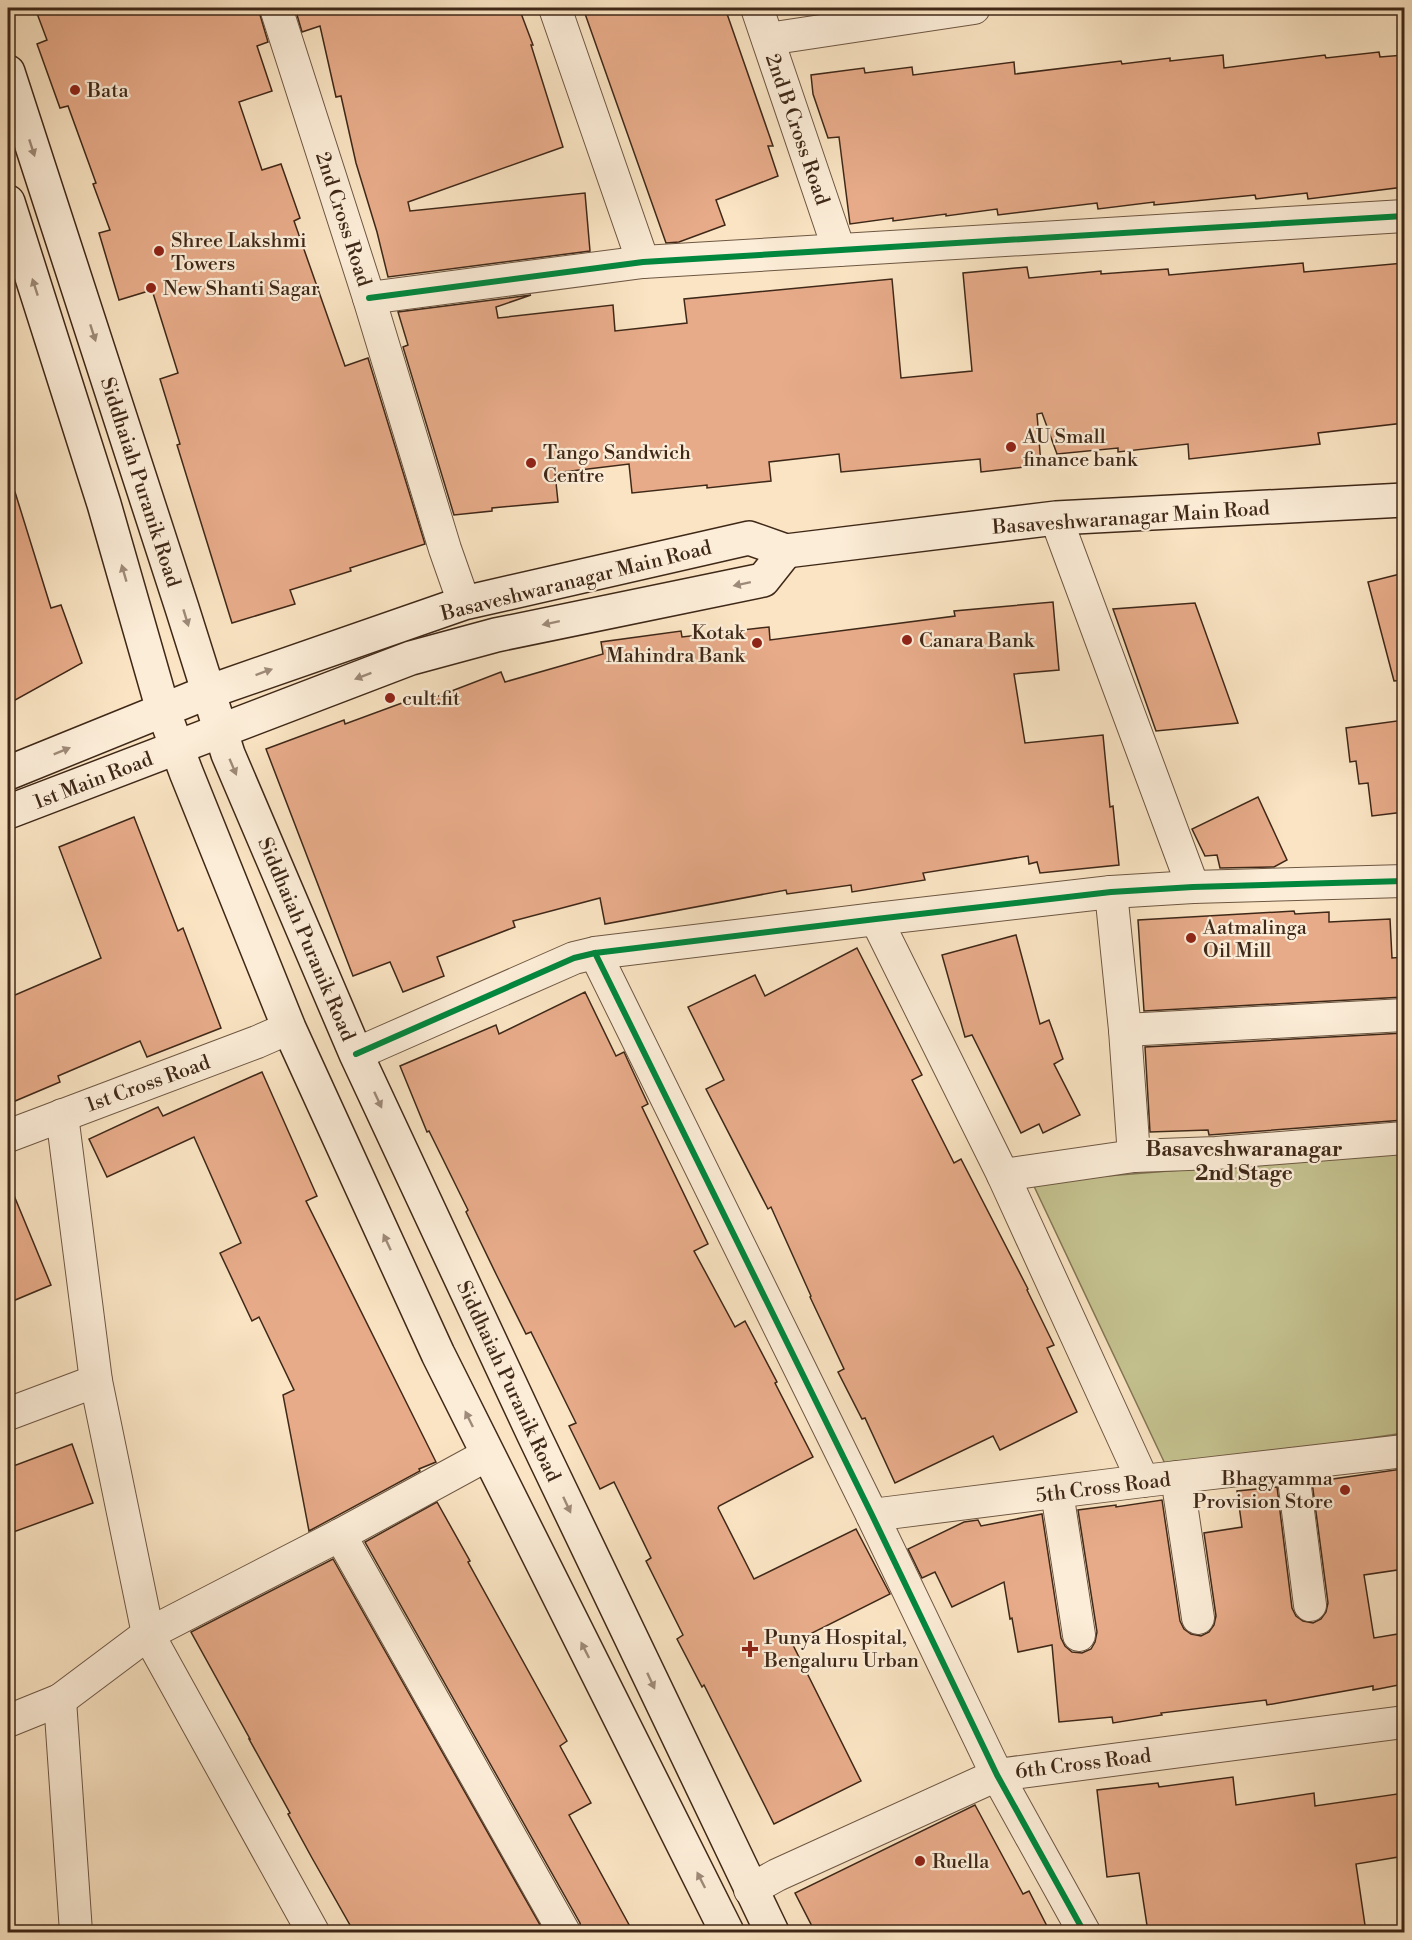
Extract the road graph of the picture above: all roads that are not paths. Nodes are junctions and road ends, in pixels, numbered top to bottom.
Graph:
1 (276, 8) edge
2 (555, 8) edge
3 (757, 8) edge
4 (974, 8) edge
5 (768, 39) junction
6 (8, 72) edge
7 (8, 202) edge
8 (1404, 216) edge
9 (839, 250) junction
10 (643, 262) junction
11 (369, 298) junction
12 (1404, 500) edge
13 (1056, 518) junction
14 (786, 551) junction
15 (464, 603) junction
16 (208, 692) junction
17 (163, 710) junction
18 (220, 730) junction
19 (178, 748) junction
20 (8, 773) edge
21 (8, 812) edge
22 (1404, 881) edge
23 (1193, 887) junction
24 (1111, 892) junction
25 (876, 919) junction
26 (595, 953) junction
27 (1404, 1015) edge
28 (288, 1028) junction
29 (1125, 1030) junction
30 (356, 1053) junction
31 (62, 1115) junction
32 (8, 1136) edge
33 (1404, 1138) edge
34 (1134, 1156) junction
35 (1003, 1175) junction
36 (96, 1381) junction
37 (8, 1414) edge
38 (1404, 1451) edge
39 (487, 1455) junction
40 (1292, 1464) junction
41 (1177, 1477) junction
42 (1143, 1481) junction
43 (1057, 1492) junction
44 (872, 1515) junction
45 (340, 1535) junction
46 (1310, 1605) dead end
47 (1198, 1618) dead end
48 (148, 1634) junction
49 (1079, 1635) dead end
50 (60, 1700) junction
51 (8, 1721) edge
52 (1404, 1722) edge
53 (997, 1775) junction
54 (750, 1890) junction
55 (76, 1932) edge
56 (313, 1932) edge
57 (564, 1932) edge
58 (727, 1932) edge
59 (772, 1932) edge
60 (1084, 1932) edge

1 - 11 street, 2nd Cross Road
2 - 10 street
3 - 5 street, 2nd B Cross Road
4 - 5 street
5 - 9 street, 2nd B Cross Road
6 -> 16 main road, Siddhaiah Puranik Road
17 -> 7 main road, Siddhaiah Puranik Road
8 - 9 street
9 - 10 street
10 - 11 street
11 - 15 street, 2nd Cross Road
12 - 13 main road, Basaveshwaranagar Main Road
13 - 14 main road, Basaveshwaranagar Main Road
13 - 23 street
14 - 15 main road, Basaveshwaranagar Main Road
14 -> 18 main road, Basaveshwaranagar Main Road
16 -> 15 main road, Basaveshwaranagar Main Road
16 - 17 main road, Basaveshwaranagar Main Road
16 - 18 main road, Siddhaiah Puranik Road
17 - 19 main road, Siddhaiah Puranik Road
20 -> 17 main road, 1st Main Road
18 - 19 main road, Basaveshwaranagar Main Road
18 -> 30 main road, Siddhaiah Puranik Road
19 - 21 main road, 1st Main Road
19 - 28 main road, Siddhaiah Puranik Road
22 - 23 street
23 - 24 street
24 - 25 street
24 - 29 street
25 - 26 street
25 - 35 street
26 - 30 street
26 - 44 street
27 - 29 street
28 - 31 street, 1st Cross Road
39 -> 28 main road, Siddhaiah Puranik Road
29 - 34 street
30 -> 54 main road, Siddhaiah Puranik Road
31 - 32 street, 1st Cross Road
31 - 36 street
33 - 34 street
34 - 35 street
35 - 42 street
36 - 37 street
36 - 48 street
38 - 40 street, 5th Cross Road
39 - 45 street
58 -> 39 main road, Siddhaiah Puranik Road
40 - 41 street, 5th Cross Road
40 - 46 street
41 - 42 street, 5th Cross Road
41 - 47 street
42 - 43 street, 5th Cross Road
43 - 44 street, 5th Cross Road
43 - 49 street
44 - 53 street
45 - 48 street
45 - 57 street
48 - 50 street
48 - 56 street
50 - 51 street
50 - 55 street
52 - 53 street, 6th Cross Road
53 - 54 street, 6th Cross Road
53 - 60 street
54 - 59 main road, Siddhaiah Puranik Road

